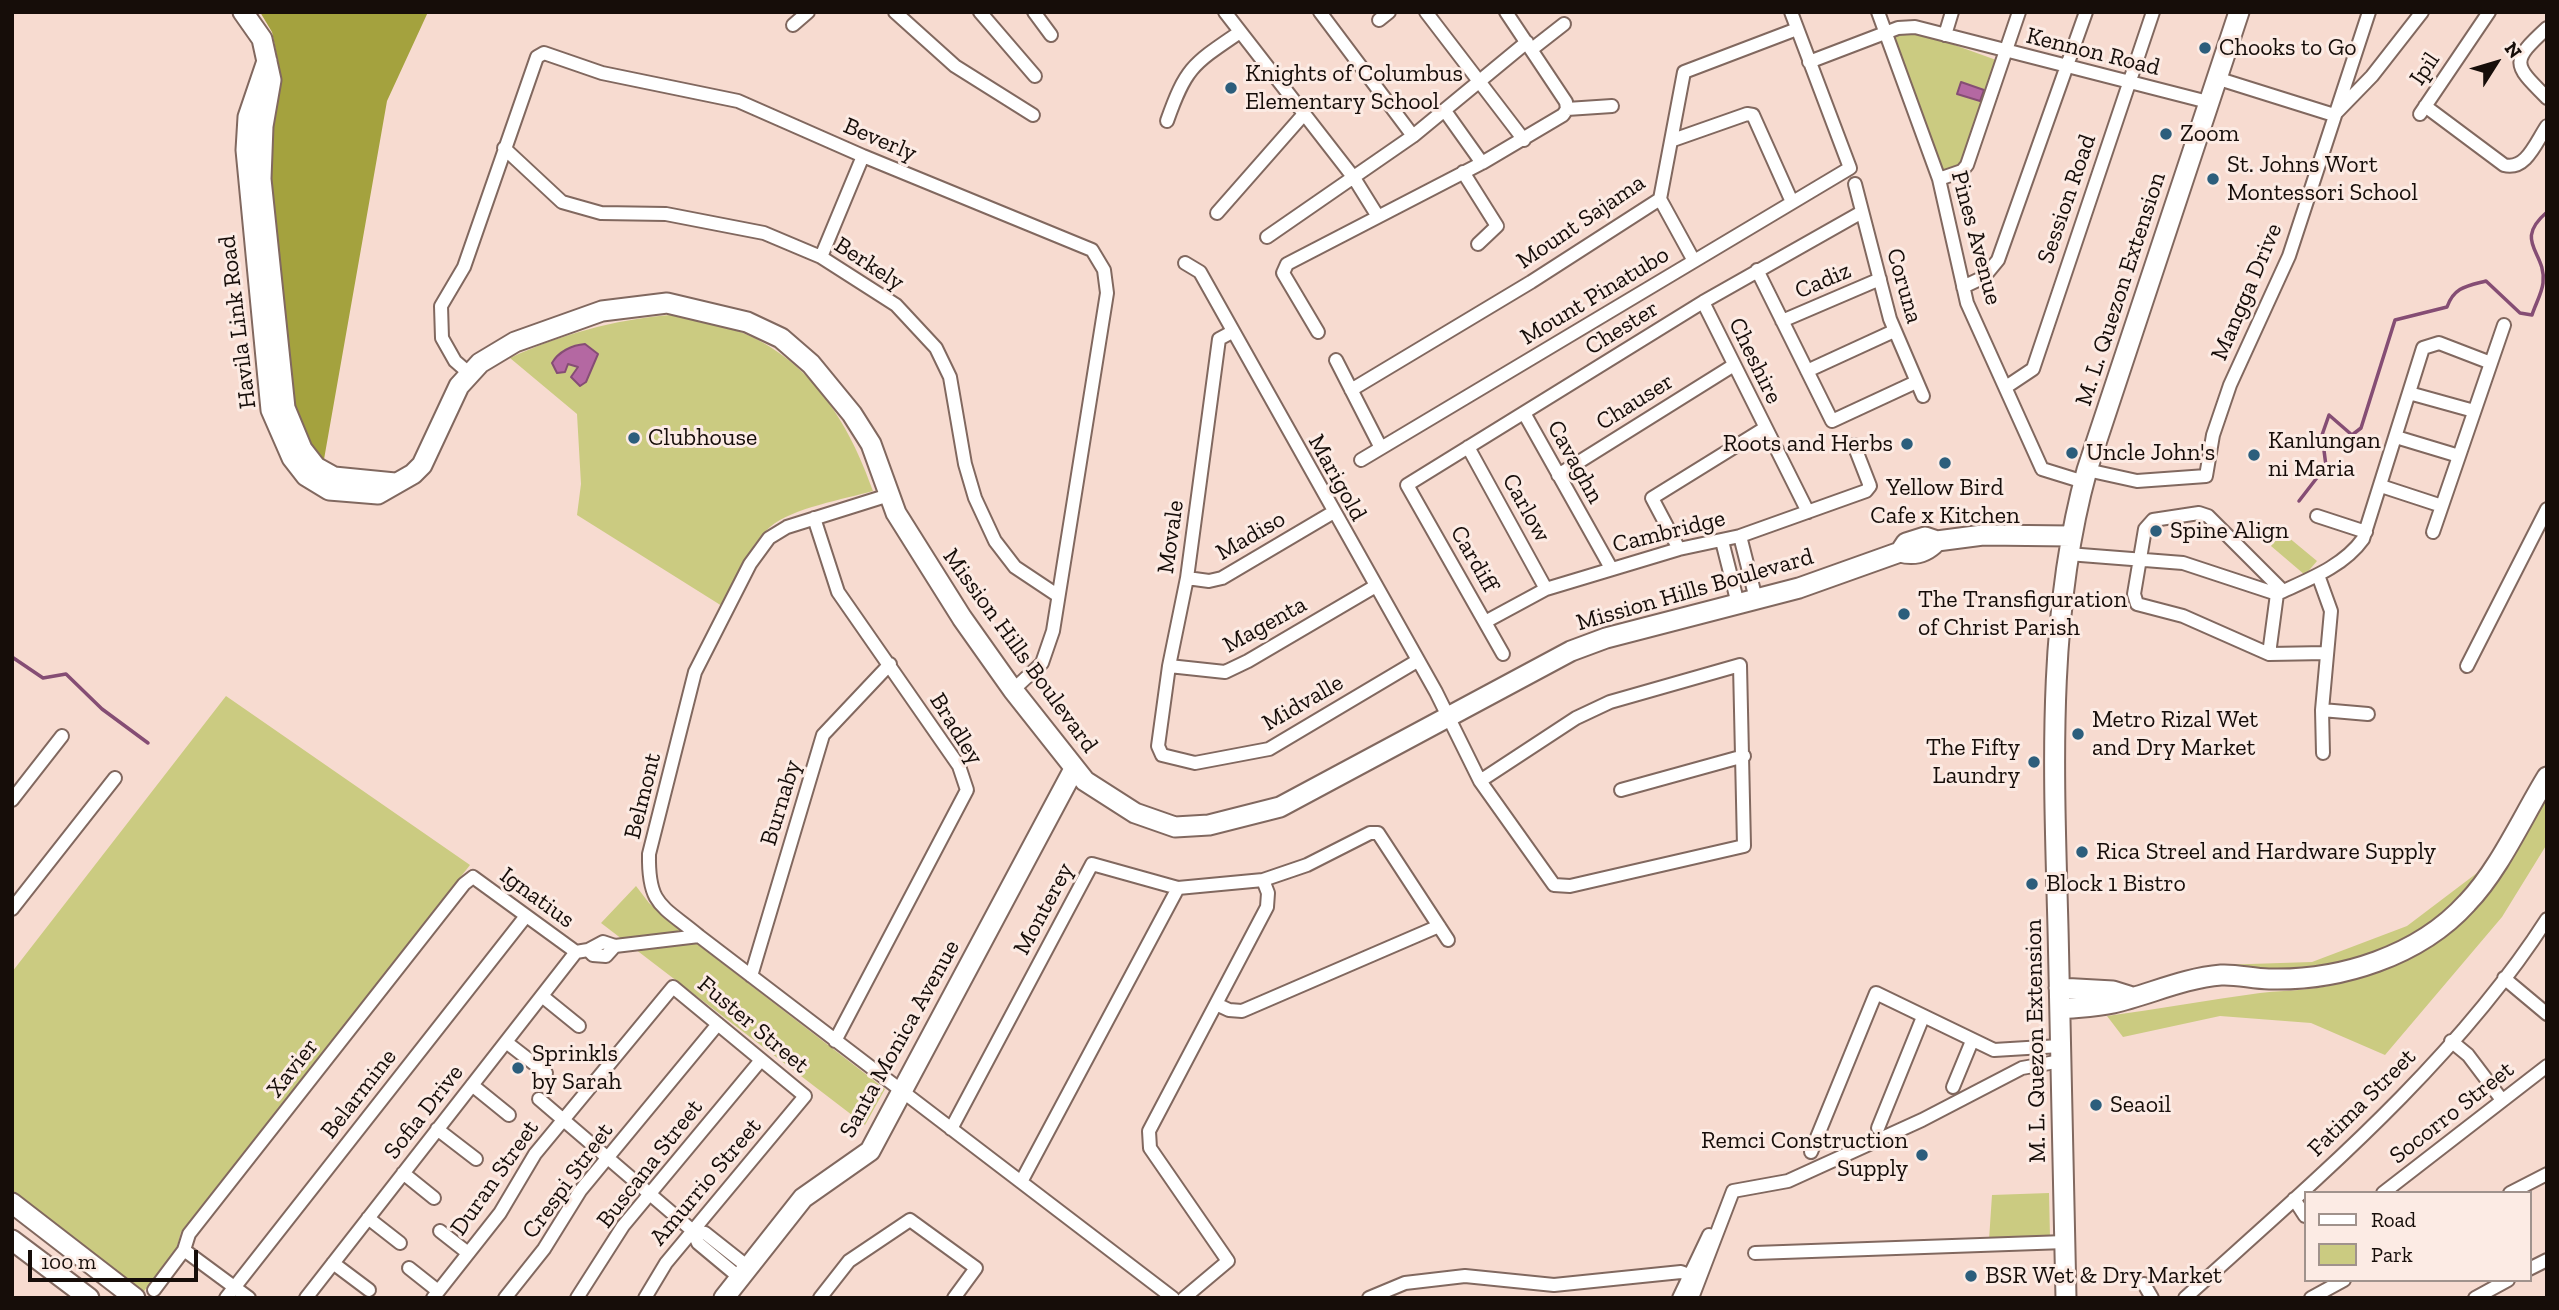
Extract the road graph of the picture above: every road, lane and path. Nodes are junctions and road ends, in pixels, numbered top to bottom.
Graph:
1 (243, 12) edge
2 (808, 12) edge
3 (895, 12) edge
4 (981, 12) edge
5 (1034, 12) edge
6 (1225, 12) edge
7 (1320, 12) edge
8 (1426, 12) edge
9 (1506, 12) edge
10 (1791, 12) edge
11 (1878, 12) edge
12 (1952, 12) edge
13 (2019, 12) edge
14 (2086, 12) edge
15 (2153, 12) edge
16 (2239, 12) edge
17 (2369, 12) edge
18 (2422, 12) edge
19 (2489, 12) edge
20 (1564, 24) dead end
21 (793, 25) dead end
22 (2547, 28) edge
23 (1797, 29) junction
24 (1240, 32) junction
25 (1884, 33) junction
26 (1051, 35) dead end
27 (1945, 35) junction
28 (1530, 45) junction
29 (2005, 52) junction
30 (1810, 62) junction
31 (2067, 68) junction
32 (1035, 76) dead end
33 (2216, 78) junction
34 (1480, 82) junction
35 (2129, 82) junction
36 (2547, 98) edge
37 (2208, 102) junction
38 (1612, 106) dead end
39 (1567, 109) junction
40 (1445, 111) junction
41 (1033, 114) dead end
42 (1304, 114) junction
43 (2334, 115) junction
44 (1167, 121) dead end
45 (2547, 126) edge
46 (1413, 136) junction
47 (1524, 140) junction
48 (1673, 140) junction
49 (504, 148) junction
50 (863, 156) junction
51 (1482, 163) junction
52 (1463, 172) junction
53 (1354, 178) junction
54 (1940, 179) junction
55 (1855, 184) dead end
56 (1660, 199) junction
57 (1792, 202) junction
58 (1861, 212) junction
59 (1217, 214) dead end
60 (1377, 215) junction
61 (1266, 237) dead end
62 (1478, 244) dead end
63 (821, 257) junction
64 (1694, 261) junction
65 (1185, 263) dead end
66 (1757, 270) junction
67 (1880, 279) junction
68 (1963, 287) junction
69 (1703, 302) junction
70 (1782, 321) junction
71 (2504, 325) dead end
72 (1894, 331) junction
73 (1233, 332) junction
74 (1318, 332) dead end
75 (1336, 360) dead end
76 (2491, 363) junction
77 (1734, 365) junction
78 (1807, 371) junction
79 (470, 374) junction
80 (1916, 382) junction
81 (2006, 387) junction
82 (1351, 390) junction
83 (2409, 393) junction
84 (1923, 396) dead end
85 (2474, 411) junction
86 (1524, 413) junction
87 (1765, 428) junction
88 (2396, 437) junction
89 (1854, 445) dead end
90 (1468, 447) junction
91 (1381, 448) junction
92 (2459, 456) junction
93 (1362, 460) dead end
94 (1558, 475) junction
95 (2086, 476) junction
96 (1407, 485) joint
97 (2381, 486) junction
98 (889, 495) junction
99 (2442, 506) junction
100 (2547, 509) edge
101 (1808, 512) junction
102 (1332, 513) junction
103 (2317, 516) dead end
104 (814, 518) junction
105 (2366, 531) junction
106 (2433, 532) dead end
107 (1740, 536) junction
108 (1722, 541) junction
109 (2069, 545) junction
110 (1678, 549) junction
111 (2139, 558) junction
112 (1611, 568) junction
113 (2318, 575) junction
114 (1186, 578) junction
115 (1374, 587) junction
116 (1546, 589) junction
117 (2280, 592) junction
118 (1057, 595) junction
119 (1747, 602) junction
120 (1486, 621) junction
121 (2326, 653) junction
122 (1503, 654) dead end
123 (2269, 654) junction
124 (1417, 661) junction
125 (890, 664) junction
126 (1169, 666) junction
127 (2468, 666) dead end
128 (1013, 690) junction
129 (2322, 710) junction
130 (2368, 714) dead end
131 (1448, 719) junction
132 (62, 736) dead end
133 (2323, 753) dead end
134 (1162, 755) joint
135 (1744, 756) junction
136 (1074, 769) junction
137 (2547, 777) edge
138 (115, 778) dead end
139 (1479, 781) junction
140 (1621, 790) dead end
141 (12, 800) edge
142 (473, 877) joint
143 (1263, 880) junction
144 (1178, 888) junction
145 (12, 909) edge
146 (526, 916) junction
147 (1439, 926) junction
148 (2545, 927) edge
149 (699, 936) junction
150 (1448, 940) dead end
151 (582, 951) junction
152 (751, 976) junction
153 (2504, 978) junction
154 (673, 987) joint
155 (2059, 988) junction
156 (542, 996) junction
157 (2129, 996) junction
158 (1216, 1004) junction
159 (2060, 1009) junction
160 (2547, 1014) edge
161 (1923, 1017) junction
162 (718, 1024) junction
163 (579, 1026) dead end
164 (835, 1041) junction
165 (1972, 1041) junction
166 (2451, 1041) junction
167 (506, 1042) junction
168 (2061, 1053) junction
169 (761, 1060) junction
170 (2547, 1066) edge
171 (546, 1073) dead end
172 (472, 1086) junction
173 (1953, 1087) dead end
174 (902, 1091) junction
175 (805, 1096) joint
176 (539, 1099) dead end
177 (2502, 1100) junction
178 (509, 1115) dead end
179 (563, 1120) junction
180 (1878, 1128) dead end
181 (438, 1129) junction
182 (951, 1129) junction
183 (1811, 1152) dead end
184 (608, 1158) junction
185 (476, 1159) dead end
186 (403, 1173) junction
187 (2547, 1174) edge
188 (1021, 1182) junction
189 (2386, 1191) edge
190 (2514, 1191) edge
191 (649, 1193) junction
192 (434, 1198) dead end
193 (2294, 1199) junction
194 (12, 1203) edge
195 (2304, 1214) edge
196 (368, 1218) junction
197 (1718, 1227) junction
198 (440, 1231) dead end
199 (693, 1231) junction
200 (12, 1240) edge
201 (2065, 1242) junction
202 (400, 1243) dead end
203 (184, 1250) junction
204 (1755, 1253) dead end
205 (468, 1254) junction
206 (2547, 1260) edge
207 (333, 1263) junction
208 (409, 1268) dead end
209 (2531, 1268) edge
210 (744, 1272) junction
211 (1689, 1275) junction
212 (2340, 1282) edge
213 (2504, 1282) edge
214 (2144, 1284) dead end
215 (234, 1287) junction
216 (154, 1290) dead end
217 (369, 1290) dead end
218 (435, 1295) edge
219 (89, 1298) edge
220 (135, 1298) edge
221 (226, 1298) edge
222 (249, 1298) edge
223 (306, 1298) edge
224 (505, 1298) edge
225 (577, 1298) edge
226 (645, 1298) edge
227 (724, 1298) edge
228 (820, 1298) edge
229 (954, 1298) edge
230 (1173, 1298) edge
231 (1184, 1298) edge
232 (1369, 1298) edge
233 (1679, 1298) edge
234 (1692, 1298) edge
235 (2066, 1298) edge
236 (2152, 1298) edge
237 (2185, 1298) edge
238 (2311, 1298) edge
239 (2475, 1298) edge

1 - 79 street, Havila Link Road
2 - 21 street
3 - 41 street
4 - 32 street
5 - 26 street
6 - 24 street
7 - 46 street
8 - 34 street
9 - 28 street
10 - 23 street
11 - 25 street, Pines Avenue
12 - 27 street
13 - 29 street
14 - 31 street
15 - 35 street, Session Road
16 - 33 street, M. L. Quezon Extension
17 - 43 street, Mangga Drive
18 - 43 street
19 - 45 street, Ipil
20 - 28 street
22 - 36 street
23 - 30 street
23 - 48 street, Mount Sajama
24 - 42 street
24 - 44 street
25 - 27 street, Kennon Road
25 - 30 street, Kennon Road
25 - 54 street, Pines Avenue
27 - 29 street, Kennon Road
28 - 34 street
28 - 39 street
29 - 31 street, Kennon Road
29 - 54 street
30 - 57 street, Mount Pinatubo
31 - 35 street, Kennon Road
31 - 68 street
33 - 37 street, M. L. Quezon Extension
33 - 43 street
34 - 40 street
34 - 47 street
35 - 37 street, Kennon Road
35 - 81 street, Session Road
37 - 95 street, M. L. Quezon Extension
38 - 39 street
39 - 47 street
40 - 46 street
40 - 51 street
42 - 53 street
42 - 59 street
43 - 95 street, Mangga Drive
46 - 53 street
47 - 51 street
48 - 56 street, Mount Sajama
48 - 57 street
49 - 50 street, Beverly
49 - 63 street, Berkely
49 - 79 street, Beverly
50 - 63 street
50 - 118 street, Beverly
51 - 52 street
52 - 60 street
52 - 62 street
53 - 60 street
53 - 61 street
54 - 68 street, Pines Avenue
55 - 58 street, Coruna
56 - 64 street
56 - 82 street, Mount Sajama
57 - 64 street, Mount Pinatubo
58 - 66 street, Chester
58 - 67 street, Coruna
60 - 74 street
63 - 118 street, Berkely
64 - 91 street, Mount Pinatubo
65 - 73 street, Marigold
66 - 69 street, Chester
66 - 70 street
67 - 70 street, Cadiz
67 - 72 street, Coruna
68 - 81 street, Pines Avenue
69 - 77 street, Cheshire
69 - 86 street, Chester
70 - 78 street
71 - 76 street
72 - 78 street
72 - 80 street, Coruna
73 - 102 street, Marigold
73 - 114 street, Movale
75 - 82 street
76 - 83 street
76 - 85 street
77 - 87 street, Cheshire
77 - 94 street, Chauser
78 - 80 street
79 - 98 street, Mission Hills Boulevard
80 - 84 street, Coruna
81 - 95 street, Pines Avenue
82 - 91 street
83 - 85 street
83 - 88 street
85 - 92 street
86 - 90 street, Chester
86 - 94 street, Cavaghn
87 - 101 street, Cheshire
87 - 110 street
88 - 92 street
88 - 97 street
89 - 101 street, Cambridge
90 - 96 street, Chester
90 - 116 street, Carlow
91 - 93 street, Mount Pinatubo
92 - 99 street
94 - 112 street, Cavaghn
95 - 109 street, M. L. Quezon Extension
96 - 120 street, Cardiff
97 - 99 street
97 - 105 street
98 - 104 street, Belmont
98 - 128 street, Mission Hills Boulevard
99 - 106 street
100 - 127 street
101 - 107 street, Cambridge
102 - 114 street, Madiso
102 - 115 street, Marigold
103 - 105 street
104 - 125 street, Bradley
104 - 149 street, Belmont
105 - 113 street
107 - 108 street, Cambridge
107 - 119 street
108 - 110 street, Cambridge
108 - 119 street
109 - 111 street
109 - 119 street, Mission Hills Boulevard
109 - 155 street, M. L. Quezon Extension
110 - 112 street, Cambridge
111 - 117 street
111 - 117 street
111 - 123 street
112 - 116 street, Cambridge
113 - 117 street
113 - 121 street
114 - 126 street, Movale
115 - 124 street, Marigold
115 - 126 street, Magenta
116 - 120 street, Cambridge
117 - 123 street
118 - 128 street, Beverly
119 - 131 street, Mission Hills Boulevard
120 - 122 street, Cardiff
121 - 123 street
121 - 129 street
124 - 131 street, Marigold
124 - 134 street, Midvalle
125 - 152 street, Burnaby
125 - 164 street, Bradley
126 - 134 street, Movale
128 - 136 street, Mission Hills Boulevard
129 - 130 street
129 - 133 street
131 - 136 street, Mission Hills Boulevard
131 - 139 street, Marigold
132 - 141 street
135 - 139 street
135 - 139 street, Marigold
135 - 140 street
136 - 174 street, Santa Monica Avenue
137 - 157 street
138 - 145 street
142 - 146 street, Ignatius
142 - 203 street, Xavier
143 - 144 street, Monterey
143 - 147 street, Monterey
143 - 158 street
144 - 182 street, Monterey
144 - 188 street
146 - 151 street, Ignatius
146 - 215 street, Belarmine
147 - 150 street, Monterey
147 - 158 street
148 - 153 street, Fatima Street
149 - 151 street
149 - 152 street, Belmont
151 - 156 street, Sofia Drive
152 - 164 street, Belmont
153 - 160 street
153 - 166 street, Fatima Street
154 - 162 street, Fuster Street
154 - 179 street, Duran Street
155 - 157 street
155 - 159 street, M. L. Quezon Extension
156 - 163 street
156 - 167 street, Sofia Drive
157 - 159 street
158 - 231 street
159 - 168 street, M. L. Quezon Extension
161 - 165 street
161 - 180 street
161 - 183 street
162 - 169 street, Fuster Street
162 - 184 street, Crespi Street
164 - 174 street, Belmont
165 - 168 street
165 - 173 street
166 - 177 street
166 - 193 street, Fatima Street
167 - 171 street
167 - 172 street, Sofia Drive
168 - 197 street
168 - 201 street, M. L. Quezon Extension
169 - 175 street, Fuster Street
169 - 191 street, Buscana Street
170 - 177 street, Socorro Street
172 - 178 street
172 - 181 street, Sofia Drive
174 - 182 street, Belmont
174 - 210 street, Santa Monica Avenue
175 - 199 street, Amurrio Street
176 - 179 street
177 - 189 street, Socorro Street
179 - 184 street
179 - 205 street, Duran Street
181 - 185 street
181 - 186 street, Sofia Drive
182 - 188 street, Belmont
184 - 191 street
184 - 224 street, Crespi Street
186 - 192 street
186 - 196 street, Sofia Drive
187 - 190 street
188 - 230 street, Belmont
191 - 199 street
191 - 225 street, Buscana Street
193 - 195 street
193 - 237 street, Fatima Street
194 - 220 street
196 - 202 street
196 - 207 street, Sofia Drive
197 - 211 street
197 - 234 street
198 - 205 street
199 - 210 street
199 - 226 street, Amurrio Street
200 - 219 street
201 - 204 street
201 - 235 street, M. L. Quezon Extension
203 - 215 street
203 - 216 street, Xavier
205 - 218 street, Duran Street
206 - 209 street
207 - 217 street
207 - 223 street, Sofia Drive
208 - 218 street
210 - 227 street, Santa Monica Avenue
211 - 232 street
211 - 233 street
212 - 238 street
213 - 239 street
214 - 236 street
215 - 221 street, Belarmine
215 - 222 street
228 - 229 street

